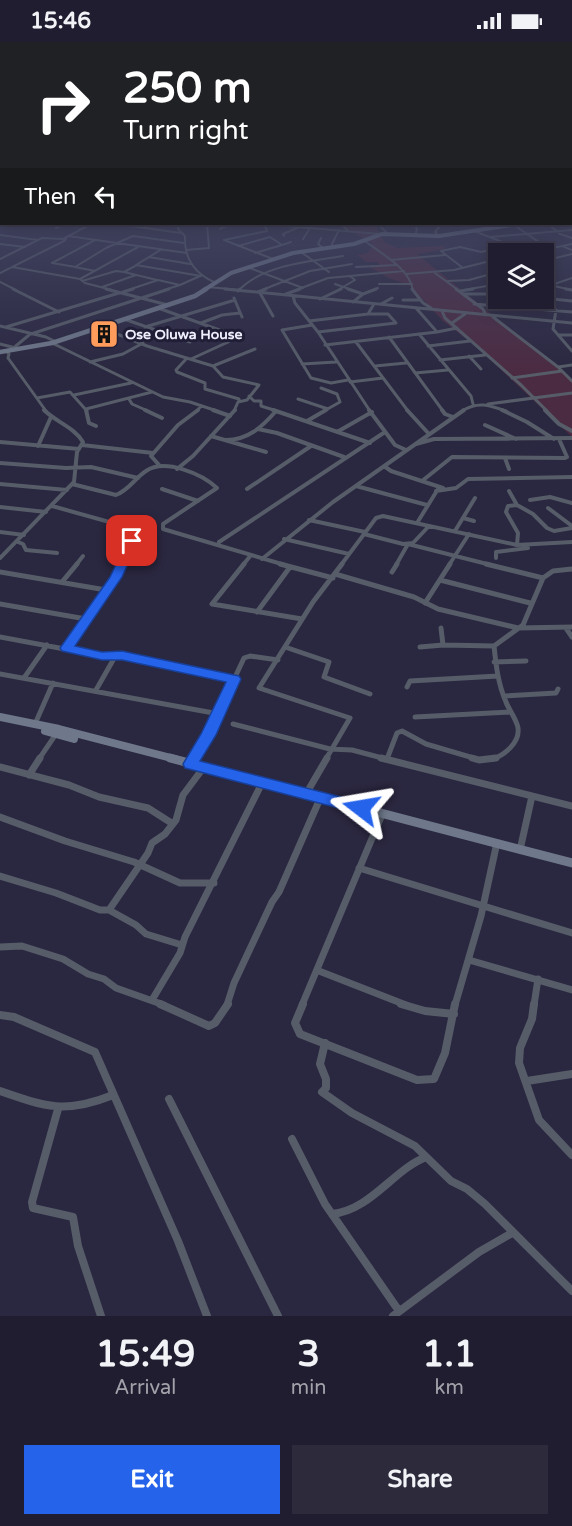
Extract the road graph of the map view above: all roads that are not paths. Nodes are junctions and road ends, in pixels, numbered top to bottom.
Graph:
1 (39, 253) edge
2 (70, 253) edge
3 (97, 253) edge
4 (127, 253) edge
5 (155, 253) edge
6 (186, 253) edge
7 (256, 253) edge
8 (295, 253) edge
9 (303, 253) edge
10 (382, 253) edge
11 (443, 253) edge
12 (344, 256) dead end
13 (446, 256) junction
14 (149, 257) junction
15 (273, 259) junction
16 (391, 260) junction
17 (311, 261) junction
18 (488, 262) edge
19 (190, 264) junction
20 (351, 264) dead end
21 (137, 265) junction
22 (396, 265) junction
23 (12, 267) junction
24 (76, 267) junction
25 (247, 267) junction
26 (356, 267) dead end
27 (322, 268) junction
28 (466, 268) junction
29 (95, 271) junction
30 (124, 272) junction
31 (405, 272) junction
32 (434, 272) junction
33 (478, 272) dead end
34 (0, 273) edge
35 (329, 273) dead end
36 (137, 275) junction
37 (264, 275) junction
38 (486, 275) joint
39 (201, 276) junction
40 (350, 276) junction
41 (572, 278) edge
42 (80, 280) junction
43 (158, 280) junction
44 (448, 281) junction
45 (0, 282) edge
46 (214, 282) junction
47 (283, 282) junction
48 (335, 284) dead end
49 (412, 284) junction
50 (180, 285) junction
51 (488, 286) edge
52 (554, 286) joint
53 (101, 287) junction
54 (345, 287) junction
55 (208, 288) junction
56 (303, 288) junction
57 (572, 290) edge
58 (232, 291) junction
59 (238, 291) junction
60 (121, 292) junction
61 (462, 292) junction
62 (258, 293) junction
63 (488, 293) edge
64 (363, 294) junction
65 (285, 295) junction
66 (417, 295) junction
67 (294, 296) junction
68 (410, 296) dead end
69 (144, 298) junction
70 (320, 298) junction
71 (392, 298) dead end
72 (554, 299) edge
73 (235, 300) junction
74 (403, 300) dead end
75 (421, 300) junction
76 (572, 301) edge
77 (353, 302) junction
78 (474, 303) junction
79 (374, 304) junction
80 (379, 304) junction
81 (488, 304) edge
82 (168, 305) junction
83 (158, 308) junction
84 (355, 308) dead end
85 (415, 308) junction
86 (548, 309) edge
87 (436, 310) junction
88 (442, 310) junction
89 (556, 310) junction
90 (59, 312) junction
91 (572, 312) edge
92 (368, 314) junction
93 (465, 314) junction
94 (486, 315) junction
95 (492, 315) junction
96 (179, 316) junction
97 (273, 316) dead end
98 (352, 316) junction
99 (124, 319) junction
100 (555, 321) junction
101 (201, 323) junction
102 (310, 323) junction
103 (452, 323) junction
104 (572, 323) edge
105 (0, 326) edge
106 (6, 327) junction
107 (145, 327) junction
108 (102, 328) junction
109 (457, 328) junction
110 (318, 332) junction
111 (437, 332) junction
112 (30, 334) junction
113 (419, 334) junction
114 (558, 335) junction
115 (572, 335) edge
116 (389, 337) junction
117 (470, 341) junction
118 (190, 342) dead end
119 (356, 342) junction
120 (54, 343) junction
121 (0, 344) edge
122 (143, 344) junction
123 (325, 345) junction
124 (428, 346) junction
125 (10, 349) junction
126 (255, 349) dead end
127 (572, 351) edge
128 (0, 352) edge
129 (485, 355) junction
130 (469, 356) junction
131 (189, 358) junction
132 (440, 360) junction
133 (90, 362) junction
134 (336, 362) junction
135 (406, 363) junction
136 (302, 364) junction
137 (572, 365) edge
138 (213, 366) junction
139 (375, 366) junction
140 (558, 367) junction
141 (481, 369) dead end
142 (448, 370) junction
143 (562, 371) junction
144 (415, 373) junction
145 (383, 378) junction
146 (512, 378) junction
147 (349, 381) junction
148 (572, 381) edge
149 (132, 382) junction
150 (321, 388) dead end
151 (152, 392) junction
152 (572, 393) edge
153 (74, 395) junction
154 (249, 396) junction
155 (37, 398) junction
156 (129, 399) junction
157 (298, 399) dead end
158 (534, 399) junction
159 (239, 401) junction
160 (473, 404) junction
161 (486, 404) junction
162 (201, 406) junction
163 (86, 409) junction
164 (328, 409) junction
165 (276, 411) junction
166 (372, 412) junction
167 (230, 416) junction
168 (51, 417) junction
169 (453, 417) junction
170 (162, 418) dead end
171 (307, 422) junction
172 (485, 425) dead end
173 (96, 426) dead end
174 (258, 429) junction
175 (571, 429) edge
176 (337, 432) junction
177 (385, 432) junction
178 (429, 434) junction
179 (211, 436) junction
180 (572, 438) edge
181 (556, 439) junction
182 (226, 440) junction
183 (520, 441) junction
184 (0, 442) edge
185 (370, 443) junction
186 (416, 444) junction
187 (38, 446) junction
188 (311, 446) junction
189 (80, 447) junction
190 (406, 450) junction
191 (266, 452) dead end
192 (153, 453) junction
193 (344, 457) junction
194 (505, 458) junction
195 (0, 463) edge
196 (161, 466) junction
197 (384, 466) junction
198 (76, 468) junction
199 (177, 469) junction
200 (508, 469) dead end
201 (572, 477) edge
202 (138, 478) junction
203 (422, 481) junction
204 (0, 484) edge
205 (72, 484) junction
206 (356, 486) junction
207 (162, 489) dead end
208 (246, 489) dead end
209 (437, 489) junction
210 (67, 490) junction
211 (509, 492) dead end
212 (475, 498) dead end
213 (531, 500) dead end
214 (198, 501) junction
215 (572, 503) edge
216 (427, 505) junction
217 (517, 505) junction
218 (52, 506) junction
219 (0, 507) edge
220 (548, 508) dead end
221 (46, 512) junction
222 (463, 518) junction
223 (309, 520) junction
224 (474, 521) dead end
225 (417, 523) junction
226 (429, 526) junction
227 (572, 527) edge
228 (455, 531) junction
229 (0, 532) edge
230 (364, 533) junction
231 (469, 534) junction
232 (24, 535) junction
233 (284, 539) junction
234 (18, 542) junction
235 (219, 542) junction
236 (572, 542) edge
237 (408, 544) junction
238 (517, 545) junction
239 (536, 546) junction
240 (57, 553) dead end
241 (349, 554) junction
242 (251, 555) junction
243 (454, 555) junction
244 (83, 556) dead end
245 (0, 558) edge
246 (496, 558) dead end
247 (262, 559) junction
248 (290, 567) junction
249 (572, 569) edge
250 (0, 572) edge
251 (392, 572) dead end
252 (334, 576) junction
253 (543, 578) junction
254 (440, 580) junction
255 (62, 582) junction
256 (106, 590) junction
257 (425, 603) junction
258 (530, 603) junction
259 (0, 604) edge
260 (257, 612) junction
261 (302, 619) junction
262 (86, 620) junction
263 (572, 622) edge
264 (569, 627) edge
265 (441, 628) dead end
266 (518, 628) junction
267 (0, 637) edge
268 (572, 637) edge
269 (47, 645) junction
270 (443, 645) junction
271 (494, 646) junction
272 (285, 647) junction
273 (420, 647) dead end
274 (67, 648) junction
275 (116, 655) junction
276 (278, 660) junction
277 (526, 661) dead end
278 (494, 662) junction
279 (0, 674) edge
280 (498, 676) junction
281 (24, 678) junction
282 (234, 679) junction
283 (53, 683) junction
284 (407, 687) dead end
285 (558, 689) dead end
286 (96, 690) junction
287 (370, 694) dead end
288 (504, 696) junction
289 (510, 712) junction
290 (219, 714) junction
291 (415, 717) dead end
292 (0, 719) edge
293 (35, 724) junction
294 (233, 724) dead end
295 (56, 734) junction
296 (330, 749) junction
297 (387, 759) junction
298 (191, 764) junction
299 (0, 766) edge
300 (201, 771) junction
301 (29, 775) junction
302 (261, 785) junction
303 (306, 794) junction
304 (532, 796) junction
305 (318, 801) junction
306 (572, 806) edge
307 (0, 817) edge
308 (381, 817) junction
309 (173, 824) junction
310 (496, 847) junction
311 (520, 850) junction
312 (139, 865) junction
313 (572, 865) edge
314 (359, 868) junction
315 (0, 876) edge
316 (214, 883) junction
317 (482, 906) junction
318 (109, 910) junction
319 (572, 933) edge
320 (182, 945) junction
321 (0, 946) edge
322 (469, 960) junction
323 (319, 971) junction
324 (538, 979) junction
325 (572, 990) edge
326 (152, 1000) junction
327 (454, 1014) junction
328 (0, 1015) edge
329 (325, 1043) junction
330 (572, 1074) edge
331 (526, 1081) junction
332 (0, 1091) edge
333 (113, 1095) junction
334 (169, 1099) dead end
335 (58, 1109) junction
336 (292, 1139) dead end
337 (572, 1155) edge
338 (426, 1157) junction
339 (332, 1214) junction
340 (512, 1233) junction
341 (572, 1291) edge
342 (396, 1314) edge
343 (101, 1316) edge
344 (207, 1316) edge
345 (278, 1316) edge

1 - 23 street
2 - 24 street
3 - 24 street
4 - 29 street
5 - 14 street
6 - 19 street
7 - 15 street
8 - 15 street
9 - 17 street
10 - 16 street
11 - 13 street
12 - 17 street
13 - 16 street
13 - 28 street
14 - 19 street
14 - 21 street
15 - 25 street
16 - 22 street
17 - 27 street
17 - 37 street
18 - 28 street
19 - 39 street
20 - 27 street
21 - 30 street
21 - 39 street
22 - 26 street
22 - 31 street
23 - 34 street
23 - 42 street
24 - 29 street
25 - 37 street
25 - 46 street
27 - 35 street
27 - 47 street
28 - 32 street
29 - 42 street
30 - 36 street
30 - 42 street
31 - 32 street
31 - 40 street
31 - 49 street
32 - 44 street
33 - 38 street
36 - 43 street
36 - 53 street
37 - 47 street
37 - 59 street
38 - 44 street
39 - 46 street
39 - 50 street
40 - 54 street
40 - 56 street
41 - 52 street
42 - 53 street
43 - 50 street
43 - 60 street
44 - 61 street
45 - 90 street
46 - 55 street
47 - 56 street
47 - 62 street
48 - 54 street
49 - 64 street
49 - 66 street
50 - 69 street
51 - 61 street
52 - 57 street
53 - 60 street
54 - 64 street
54 - 70 street
55 - 58 street
55 - 82 street
56 - 65 street
58 - 59 street
58 - 73 street
59 - 62 street
60 - 69 street
60 - 90 street
61 - 63 street
61 - 78 street
62 - 65 street
62 - 97 street
64 - 77 street
65 - 67 street
66 - 68 street
66 - 75 street
67 - 70 street
67 - 102 street
69 - 82 street
69 - 112 street
70 - 77 street
71 - 80 street
72 - 76 street
73 - 96 street
73 - 101 street
74 - 75 street
75 - 87 street
77 - 79 street
78 - 81 street
78 - 94 street
79 - 80 street
79 - 92 street
80 - 85 street
82 - 83 street
83 - 96 street
83 - 99 street
84 - 98 street
85 - 87 street
85 - 111 street
86 - 89 street
87 - 88 street
88 - 93 street
88 - 103 street
89 - 91 street
89 - 100 street
90 - 106 street
92 - 98 street
92 - 110 street
93 - 94 street
93 - 103 street
94 - 95 street
95 - 100 street
95 - 140 street
96 - 101 street
96 - 107 street
98 - 102 street
99 - 107 street
99 - 108 street
100 - 104 street
100 - 114 street
101 - 131 street
102 - 110 street
102 - 136 street
103 - 109 street
105 - 106 street
106 - 112 street
107 - 118 street
108 - 120 street
108 - 122 street
109 - 111 street
109 - 117 street
110 - 123 street
111 - 113 street
112 - 120 street
112 - 125 street
113 - 116 street
113 - 124 street
114 - 115 street
114 - 127 street
116 - 119 street
116 - 135 street
117 - 124 street
117 - 129 street
119 - 123 street
119 - 139 street
120 - 125 street
120 - 133 street
121 - 125 street
122 - 131 street
122 - 133 street
123 - 134 street
124 - 132 street
125 - 128 street
125 - 155 street
126 - 138 street
129 - 130 street
129 - 146 street
130 - 132 street
130 - 141 street
131 - 138 street
131 - 159 street
132 - 142 street
133 - 149 street
134 - 136 street
134 - 147 street
135 - 139 street
135 - 144 street
136 - 147 street
137 - 140 street
138 - 154 street
139 - 145 street
140 - 143 street
142 - 144 street
142 - 160 street
143 - 146 street
143 - 148 street
144 - 169 street
145 - 147 street
145 - 178 street
146 - 158 street
147 - 166 street
149 - 151 street
149 - 153 street
150 - 164 street
151 - 156 street
151 - 162 street
152 - 158 street
153 - 155 street
153 - 163 street
154 - 159 street
154 - 165 street
155 - 168 street
156 - 163 street
156 - 170 street
157 - 164 street
158 - 161 street
158 - 175 street
159 - 167 street
160 - 161 street
160 - 169 street
161 - 181 street
162 - 167 street
162 - 192 street
163 - 173 street
164 - 171 street
165 - 171 street
165 - 174 street
166 - 176 street
166 - 177 street
167 - 179 street
168 - 187 street
168 - 189 street
169 - 178 street
171 - 176 street
172 - 183 street
174 - 182 street
174 - 188 street
176 - 185 street
177 - 185 street
177 - 190 street
178 - 186 street
179 - 182 street
179 - 199 street
180 - 181 street
181 - 183 street
181 - 194 street
182 - 191 street
183 - 186 street
184 - 187 street
185 - 193 street
186 - 190 street
187 - 189 street
188 - 193 street
188 - 208 street
189 - 192 street
189 - 198 street
190 - 197 street
192 - 196 street
193 - 235 street
194 - 200 street
194 - 203 street
195 - 198 street
196 - 199 street
196 - 202 street
197 - 203 street
197 - 206 street
198 - 202 street
198 - 205 street
199 - 214 street
201 - 209 street
202 - 205 street
203 - 209 street
204 - 210 street
205 - 210 street
206 - 216 street
206 - 223 street
207 - 214 street
209 - 216 street
210 - 218 street
211 - 217 street
212 - 222 street
213 - 215 street
214 - 235 street
216 - 225 street
217 - 227 street
217 - 238 street
218 - 221 street
218 - 256 street
219 - 221 street
220 - 227 street
221 - 232 street
222 - 224 street
222 - 228 street
223 - 230 street
223 - 233 street
225 - 226 street
225 - 230 street
226 - 228 street
226 - 237 street
228 - 231 street
229 - 232 street
230 - 237 street
230 - 241 street
231 - 238 street
231 - 243 street
232 - 234 street
233 - 241 street
233 - 247 street
234 - 240 street
234 - 245 street
235 - 242 street
236 - 239 street
237 - 243 street
237 - 251 street
238 - 239 street
239 - 246 street
241 - 252 street
242 - 247 street
242 - 260 street
243 - 253 street
243 - 254 street
244 - 255 street
247 - 248 street
248 - 252 street
248 - 260 street
249 - 253 street
250 - 255 street
252 - 257 street
252 - 261 street
253 - 258 street
254 - 257 street
254 - 258 street
255 - 256 street
256 - 262 street
257 - 266 street
258 - 266 street
259 - 262 street
260 - 261 street
261 - 272 street
262 - 274 street
263 - 264 street
264 - 266 street
264 - 268 street
265 - 270 street
266 - 271 street
267 - 269 street
269 - 274 street
269 - 281 street
270 - 271 street
270 - 273 street
271 - 278 street
272 - 276 street
272 - 287 street
274 - 275 street
275 - 282 street
275 - 286 street
276 - 282 street
276 - 296 street
277 - 278 street
278 - 280 street
279 - 281 street
280 - 284 street
280 - 288 street
281 - 283 street
282 - 290 street
283 - 286 street
283 - 293 street
285 - 288 street
286 - 290 street
288 - 289 street
289 - 291 street
289 - 297 street
290 - 298 street
292 - 293 street
292 - 295 street
293 - 298 street
294 - 296 street
295 - 300 street
295 - 301 street
296 - 297 street
296 - 303 street
297 - 304 street
298 - 303 street
299 - 301 street
300 - 302 street
300 - 309 street
301 - 309 street
302 - 305 street
302 - 316 street
303 - 311 street
304 - 306 street
304 - 311 street
305 - 308 street
305 - 326 street
307 - 312 street
308 - 310 street
308 - 314 street
309 - 312 street
310 - 313 street
310 - 317 street
311 - 313 street
312 - 316 street
312 - 318 street
314 - 317 street
314 - 323 street
315 - 318 street
316 - 320 street
317 - 319 street
317 - 322 street
318 - 320 street
320 - 326 street
321 - 326 street
322 - 324 street
322 - 327 street
323 - 327 street
323 - 329 street
324 - 325 street
324 - 331 street
327 - 329 street
328 - 333 street
329 - 338 street
330 - 331 street
331 - 337 street
332 - 335 street
333 - 335 street
333 - 344 street
334 - 345 street
335 - 343 street
336 - 339 street
338 - 339 street
338 - 340 street
339 - 342 street
340 - 341 street
340 - 342 street

